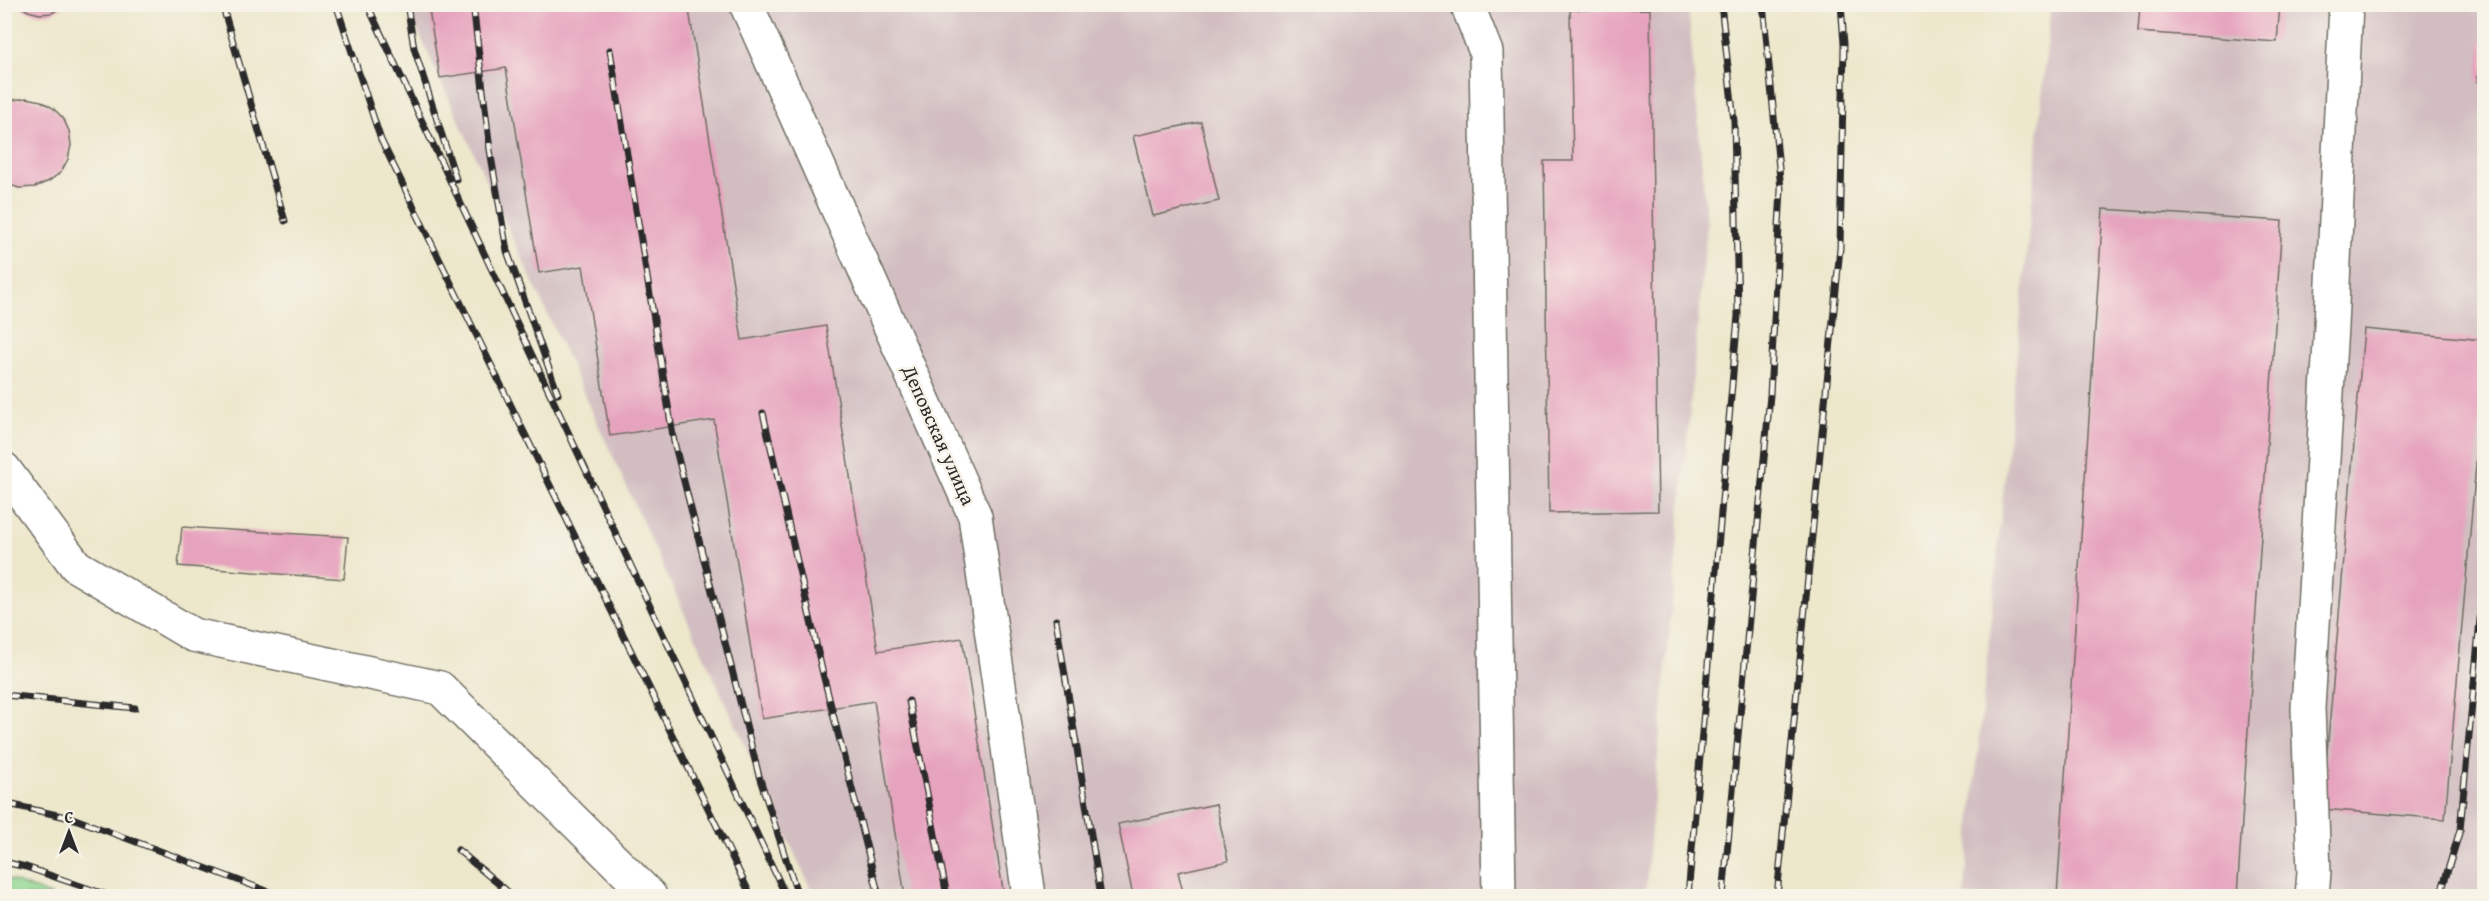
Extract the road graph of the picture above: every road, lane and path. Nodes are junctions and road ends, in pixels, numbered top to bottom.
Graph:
1 (746, 4) edge
2 (1467, 4) edge
3 (2346, 4) edge
4 (4, 469) edge
5 (650, 897) edge
6 (1029, 897) edge
7 (1499, 897) edge
8 (2312, 897) edge

1 - 6 street, Деповская улица
2 - 7 street
3 - 8 street
4 - 5 street

